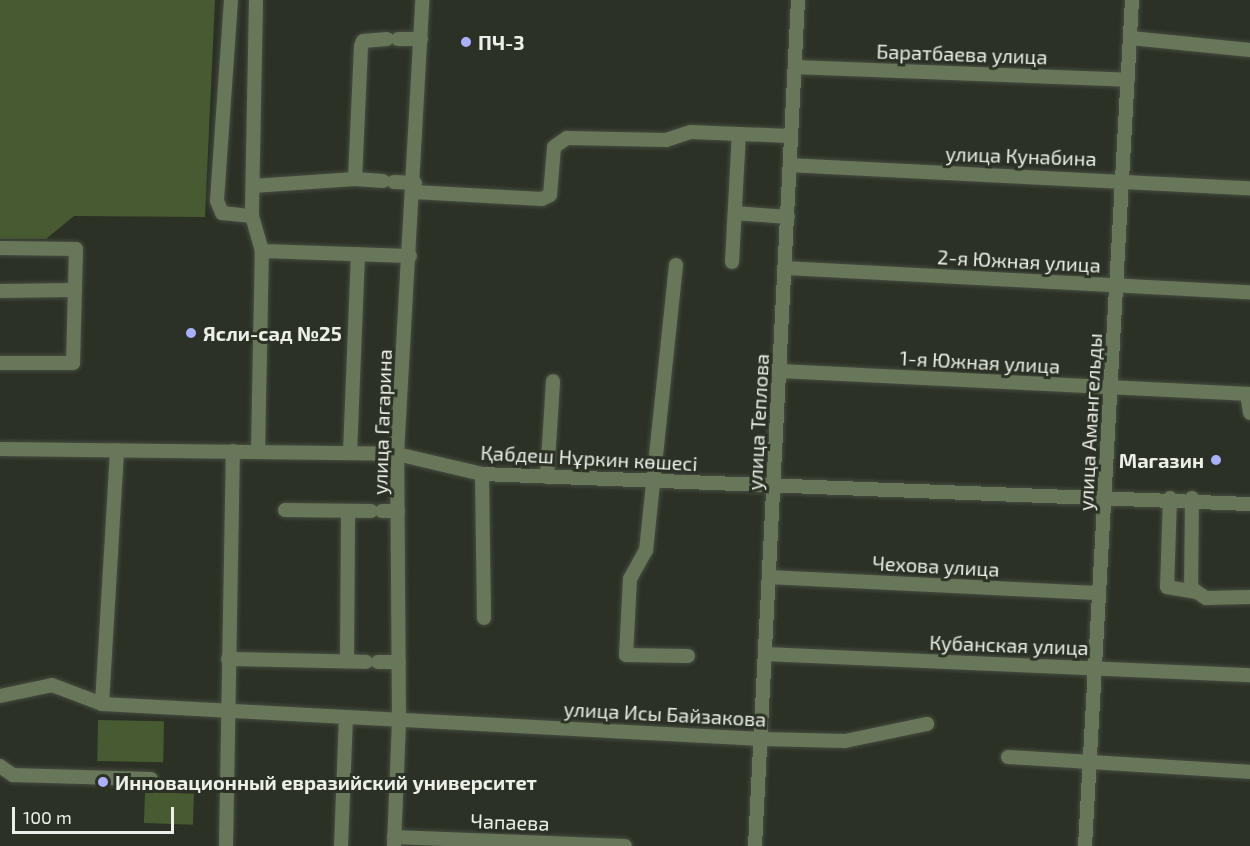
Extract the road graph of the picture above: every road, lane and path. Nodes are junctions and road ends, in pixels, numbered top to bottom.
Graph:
1 (231, 0) edge
2 (256, 0) edge
3 (422, 0) edge
4 (798, 0) edge
5 (1132, 0) edge
6 (1130, 38) junction
7 (421, 39) junction
8 (1250, 50) edge
9 (795, 67) junction
10 (1128, 80) junction
11 (739, 134) junction
12 (791, 136) junction
13 (790, 165) junction
14 (355, 179) junction
15 (1123, 180) junction
16 (253, 186) junction
17 (415, 188) junction
18 (1250, 188) edge
19 (735, 213) junction
20 (252, 216) junction
21 (788, 217) junction
22 (0, 248) edge
23 (262, 251) junction
24 (358, 254) junction
25 (410, 256) junction
26 (732, 262) dead end
27 (676, 265) dead end
28 (785, 268) junction
29 (1117, 285) junction
30 (75, 290) junction
31 (0, 291) edge
32 (1250, 292) edge
33 (0, 363) edge
34 (780, 371) junction
35 (553, 381) dead end
36 (1113, 388) junction
37 (1248, 394) edge
38 (1250, 413) edge
39 (0, 449) edge
40 (117, 450) junction
41 (232, 451) junction
42 (258, 452) junction
43 (350, 453) junction
44 (397, 454) junction
45 (482, 474) junction
46 (547, 477) junction
47 (649, 481) junction
48 (775, 487) junction
49 (1170, 498) junction
50 (1192, 498) junction
51 (1106, 499) junction
52 (1250, 504) edge
53 (285, 510) dead end
54 (348, 511) junction
55 (398, 512) junction
56 (770, 577) junction
57 (1194, 592) junction
58 (1100, 593) junction
59 (1250, 597) edge
60 (484, 618) dead end
61 (766, 654) junction
62 (688, 656) dead end
63 (228, 659) junction
64 (347, 661) junction
65 (399, 662) junction
66 (1095, 668) junction
67 (1250, 675) edge
68 (0, 696) edge
69 (102, 704) junction
70 (227, 712) junction
71 (346, 717) junction
72 (399, 720) junction
73 (927, 724) dead end
74 (762, 739) junction
75 (1008, 757) dead end
76 (1090, 761) junction
77 (0, 766) edge
78 (1250, 772) edge
79 (151, 779) dead end
80 (394, 842) edge
81 (225, 846) edge
82 (341, 846) edge
83 (625, 846) edge
84 (755, 846) edge
85 (1085, 846) edge

1 - 20 street
2 - 16 street
3 - 7 street, улица Гагарина
4 - 9 street, улица Теплова
5 - 6 street, улица Амангельды
6 - 8 street
6 - 10 street, улица Амангельды
7 - 14 street
7 - 17 street, улица Гагарина
9 - 10 street, Баратбаева улица
9 - 12 street, улица Теплова
10 - 15 street, улица Амангельды
11 - 12 street
11 - 17 street
11 - 19 street
12 - 13 street, улица Теплова
13 - 15 street, улица Кунабина
13 - 21 street, улица Теплова
14 - 16 street
14 - 17 street
15 - 18 street, улица Кунабина
15 - 29 street, улица Амангельды
16 - 20 street
17 - 25 street, улица Гагарина
19 - 21 street
19 - 26 street
20 - 23 street
21 - 28 street, улица Теплова
22 - 30 street
23 - 24 street
23 - 42 street
24 - 25 street
24 - 43 street
25 - 44 street, улица Гагарина
27 - 47 street
28 - 29 street, 2-я Южная улица
28 - 34 street, улица Теплова
29 - 32 street, 2-я Южная улица
29 - 36 street, улица Амангельды
30 - 31 street
30 - 33 street
34 - 36 street, 1-я Южная улица
34 - 48 street, улица Теплова
35 - 46 street
36 - 37 street, 1-я Южная улица
36 - 51 street, улица Амангельды
37 - 38 street
39 - 40 street, Қабдеш Нұркин көшесі
40 - 41 street, Қабдеш Нұркин көшесі
40 - 69 street
41 - 42 street, Қабдеш Нұркин көшесі
41 - 63 street
42 - 43 street, Қабдеш Нұркин көшесі
43 - 44 street, Қабдеш Нұркин көшесі
44 - 45 street, Қабдеш Нұркин көшесі
44 - 55 street, улица Гагарина
45 - 46 street, Қабдеш Нұркин көшесі
45 - 60 street
46 - 47 street, Қабдеш Нұркин көшесі
47 - 48 street, Қабдеш Нұркин көшесі
47 - 62 street
48 - 51 street, Қабдеш Нұркин көшесі
48 - 56 street, улица Теплова
49 - 50 street, Қабдеш Нұркин көшесі
49 - 51 street, Қабдеш Нұркин көшесі
49 - 57 street
50 - 52 street, Қабдеш Нұркин көшесі
50 - 57 street
51 - 58 street, улица Амангельды
53 - 54 street
54 - 55 street
54 - 64 street
55 - 65 street, улица Гагарина
56 - 58 street, Чехова улица
56 - 61 street, улица Теплова
57 - 59 street
58 - 66 street, улица Амангельды
61 - 66 street, Кубанская улица
61 - 74 street, улица Теплова
63 - 64 street
63 - 70 street
64 - 65 street
65 - 72 street, улица Гагарина
66 - 67 street, Кубанская улица
66 - 76 street, улица Амангельды
68 - 69 street, улица Исы Байзакова
69 - 70 street, улица Исы Байзакова
70 - 71 street, улица Исы Байзакова
70 - 81 street
71 - 72 street, улица Исы Байзакова
71 - 82 street
72 - 74 street, улица Исы Байзакова
72 - 80 street, улица Гагарина
73 - 74 street, улица Исы Байзакова
74 - 84 street, улица Теплова
75 - 76 street
76 - 78 street
76 - 85 street, улица Амангельды
77 - 79 street
80 - 83 street, Чапаева

